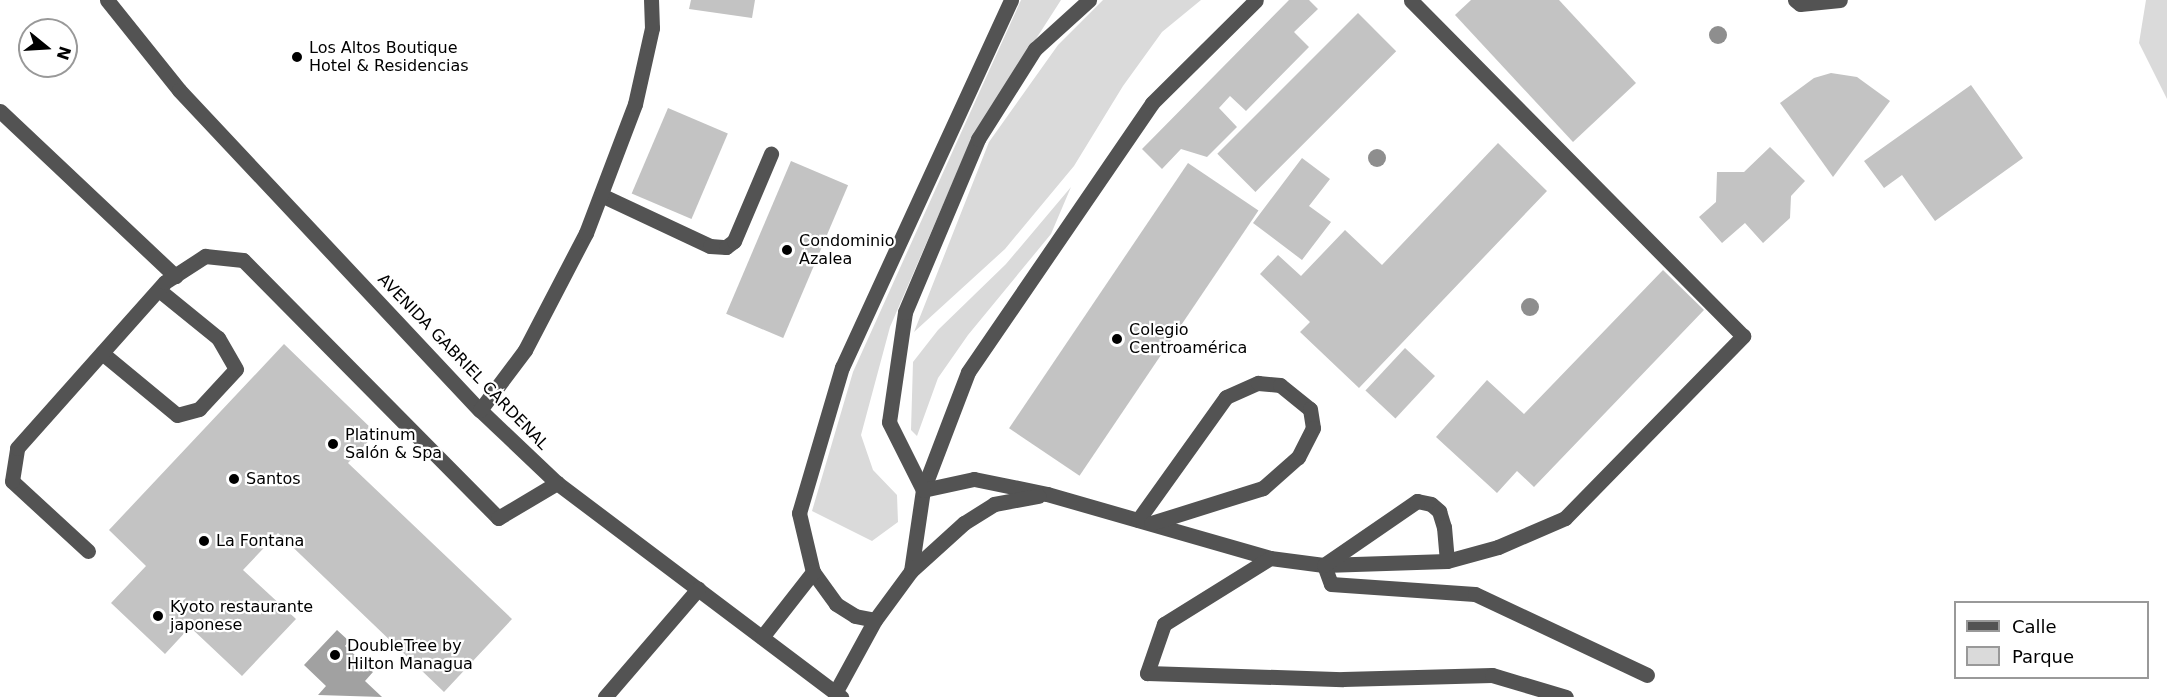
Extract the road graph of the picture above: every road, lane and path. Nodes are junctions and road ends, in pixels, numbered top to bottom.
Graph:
1 (107, 0) edge
2 (651, 0) edge
3 (1011, 0) edge
4 (1089, 0) edge
5 (1256, 0) edge
6 (1412, 0) edge
7 (1795, 0) edge
8 (1840, 0) edge
9 (0, 111) edge
10 (771, 154) dead end
11 (601, 195) junction
12 (175, 276) junction
13 (159, 290) junction
14 (102, 353) junction
15 (480, 410) junction
16 (557, 483) junction
17 (923, 490) junction
18 (1047, 494) junction
19 (1144, 522) junction
20 (88, 551) dead end
21 (1270, 558) junction
22 (1447, 561) junction
23 (1324, 565) junction
24 (911, 571) junction
25 (813, 572) junction
26 (698, 589) junction
27 (875, 620) junction
28 (762, 637) junction
29 (1647, 675) dead end
30 (838, 695) edge
31 (605, 697) edge
32 (1566, 697) edge

1 - 15 street, AVENIDA GABRIEL CARDENAL
2 - 11 street
3 - 25 street
4 - 17 street
5 - 17 street
6 - 22 street
7 - 8 street
9 - 12 street
10 - 11 street
11 - 15 street
12 - 13 street
12 - 16 street
13 - 14 street
13 - 14 street
14 - 20 street
15 - 16 street, AVENIDA GABRIEL CARDENAL
16 - 26 street, AVENIDA GABRIEL CARDENAL
17 - 18 street
17 - 24 street
18 - 19 street
18 - 24 street
19 - 19 street
19 - 21 street
21 - 23 street
21 - 32 street
22 - 23 street
22 - 23 street
23 - 29 street
24 - 27 street
25 - 27 street
25 - 28 street
26 - 28 street, AVENIDA GABRIEL CARDENAL
26 - 31 street
27 - 30 street
28 - 30 street, AVENIDA GABRIEL CARDENAL

